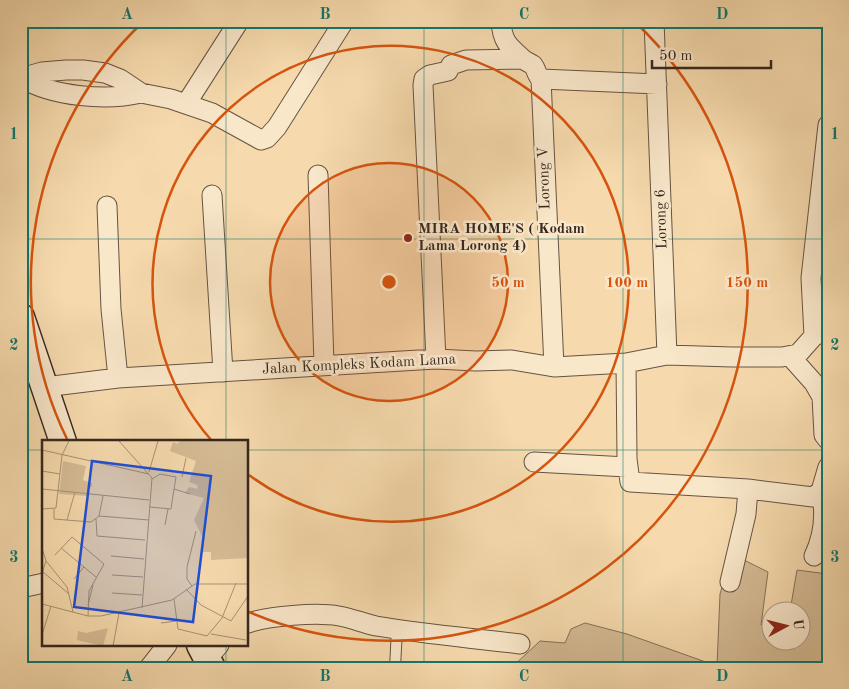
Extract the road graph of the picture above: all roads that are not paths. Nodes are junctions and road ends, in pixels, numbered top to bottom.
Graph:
1 (344, 21) edge
2 (501, 21) edge
3 (654, 21) edge
4 (234, 23) edge
5 (523, 59) junction
6 (22, 78) edge
7 (541, 79) junction
8 (657, 84) junction
9 (142, 93) junction
10 (186, 104) junction
11 (828, 125) edge
12 (318, 175) dead end
13 (212, 195) dead end
14 (107, 206) dead end
15 (21, 317) edge
16 (824, 332) edge
17 (667, 355) junction
18 (790, 356) junction
19 (436, 359) junction
20 (626, 363) junction
21 (324, 364) junction
22 (554, 367) junction
23 (222, 372) junction
24 (118, 378) junction
25 (45, 387) junction
26 (63, 440) edge
27 (828, 440) edge
28 (534, 462) dead end
29 (627, 467) junction
30 (828, 467) edge
31 (748, 489) junction
32 (821, 491) junction
33 (826, 523) edge
34 (814, 556) dead end
35 (730, 582) dead end
36 (42, 583) edge
37 (21, 588) edge
38 (249, 623) edge
39 (397, 628) junction
40 (520, 644) dead end
41 (166, 646) edge
42 (148, 668) edge
43 (395, 668) edge

1 - 10 street
2 - 5 street
3 - 8 street, Lorong 6
4 - 10 street
5 - 7 street
5 - 19 street
6 - 9 street
6 - 9 street
7 - 8 street
7 - 22 street, Lorong V
8 - 17 street, Lorong 6
9 - 10 street
11 - 16 street
12 - 21 street
13 - 23 street
14 - 24 street
15 - 25 main road
16 - 18 street
17 - 18 street, Jalan Kompleks Kodam Lama
17 - 20 street, Jalan Kompleks Kodam Lama
18 - 27 street
19 - 21 street, Jalan Kompleks Kodam Lama
19 - 22 street, Jalan Kompleks Kodam Lama
20 - 22 street, Jalan Kompleks Kodam Lama
20 - 29 street
21 - 23 street, Jalan Kompleks Kodam Lama
23 - 24 street, Jalan Kompleks Kodam Lama
24 - 25 street, Jalan Kompleks Kodam Lama
25 - 26 main road
28 - 29 street
29 - 31 street
30 - 32 street
31 - 32 street
31 - 35 street
32 - 33 street
33 - 34 street
36 - 37 street
38 - 39 street
39 - 40 street
39 - 43 lane
41 - 42 street

